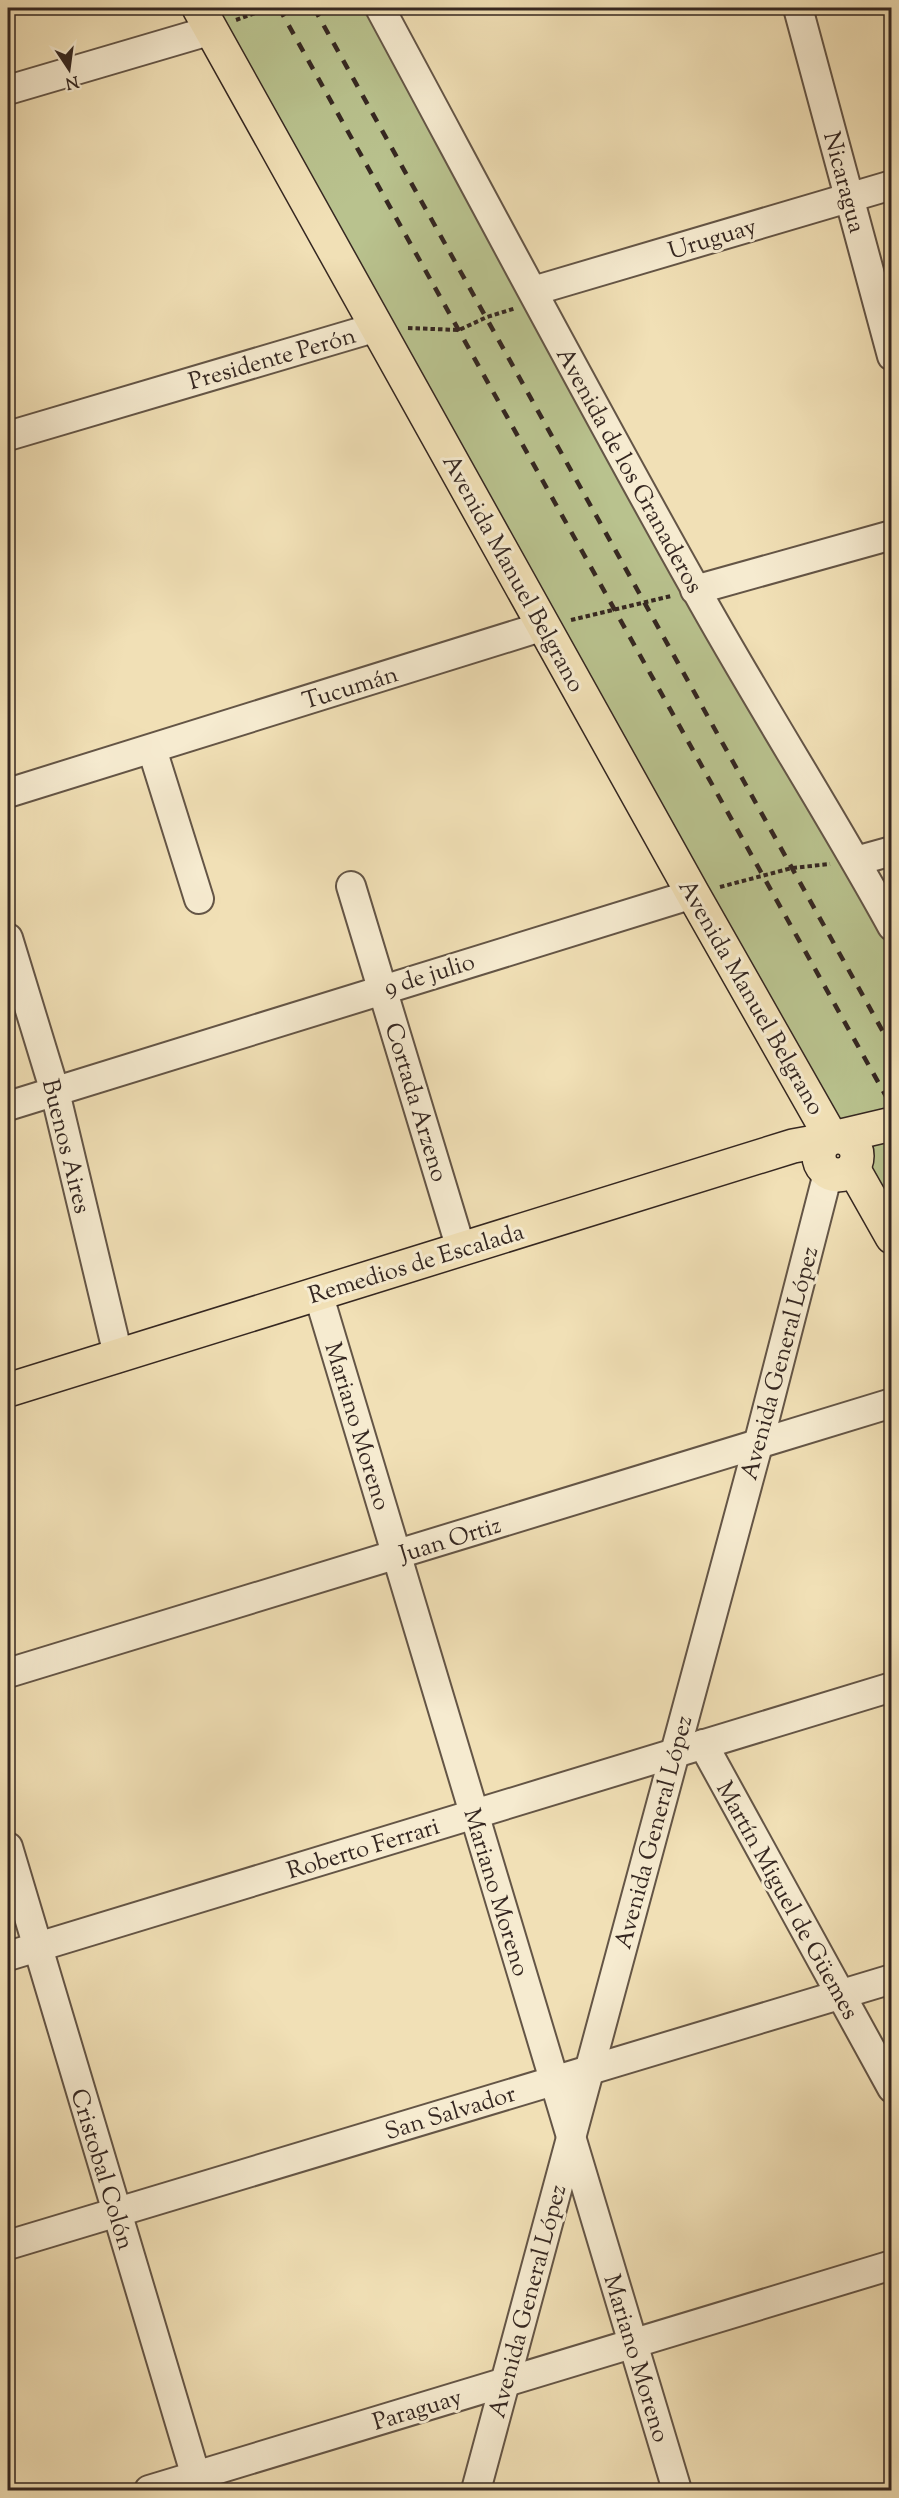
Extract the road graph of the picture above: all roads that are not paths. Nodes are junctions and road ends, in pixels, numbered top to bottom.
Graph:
1 (380, 8) edge
2 (798, 8) edge
3 (205, 19) edge
4 (8, 90) edge
5 (891, 185) edge
6 (849, 198) junction
7 (535, 296) junction
8 (377, 327) junction
9 (891, 356) edge
10 (8, 436) edge
11 (891, 535) edge
12 (696, 590) junction
13 (544, 626) junction
14 (152, 749) junction
15 (8, 793) edge
16 (891, 851) edge
17 (856, 861) junction
18 (351, 886) dead end
19 (693, 894) junction
20 (199, 899) dead end
21 (891, 926) edge
22 (8, 938) edge
23 (382, 988) junction
24 (55, 1092) junction
25 (8, 1106) edge
26 (891, 1124) edge
27 (833, 1138) junction
28 (841, 1171) junction
29 (891, 1237) edge
30 (461, 1249) junction
31 (318, 1293) junction
32 (118, 1355) junction
33 (8, 1390) edge
34 (891, 1403) edge
35 (758, 1445) junction
36 (396, 1555) junction
37 (8, 1673) edge
38 (891, 1687) edge
39 (703, 1744) junction
40 (674, 1753) junction
41 (474, 1814) junction
42 (8, 1847) edge
43 (37, 1947) junction
44 (8, 1956) edge
45 (891, 1979) edge
46 (840, 1995) junction
47 (590, 2070) junction
48 (553, 2081) junction
49 (891, 2088) edge
50 (570, 2136) junction
51 (116, 2212) junction
52 (8, 2245) edge
53 (891, 2265) edge
54 (632, 2344) junction
55 (507, 2382) junction
56 (198, 2483) edge
57 (149, 2490) edge
58 (476, 2490) edge
59 (677, 2490) edge

1 - 7 street, Avenida de los Granaderos
2 - 6 street, Nicaragua
3 - 4 street
3 - 8 main road, Avenida Manuel Belgrano
5 - 6 street, Uruguay
6 - 7 street, Uruguay
6 - 9 street, Nicaragua
7 - 12 street, Avenida de los Granaderos
8 - 10 street, Presidente Perón
8 - 13 main road, Avenida Manuel Belgrano
11 - 12 street
12 - 17 street, Avenida de los Granaderos
13 - 14 street, Tucumán
13 - 19 main road, Avenida Manuel Belgrano
14 - 15 street, Tucumán
14 - 20 street
16 - 17 street
17 - 21 street, Avenida de los Granaderos
18 - 23 street, Cortada Arzeno
19 - 23 street, 9 de julio
19 - 27 main road, Avenida Manuel Belgrano
22 - 24 street, Buenos Aires
23 - 24 street, 9 de julio
23 - 30 street, Cortada Arzeno
24 - 25 street, 9 de julio
24 - 32 street, Buenos Aires
26 - 27 main road, Remedios de Escalada
27 - 28 main road, Avenida Manuel Belgrano
27 - 30 main road, Remedios de Escalada
28 - 29 main road
28 - 35 street, Avenida General López
30 - 31 main road, Remedios de Escalada
31 - 32 main road, Remedios de Escalada
31 - 36 street, Mariano Moreno
32 - 33 main road, Remedios de Escalada
34 - 35 street, Juan Ortiz
35 - 36 street, Juan Ortiz
35 - 40 street, Avenida General López
36 - 37 street, Juan Ortiz
36 - 41 street, Mariano Moreno
38 - 39 street, Roberto Ferrari
39 - 40 street, Roberto Ferrari
39 - 46 street, Martín Miguel de Güemes
40 - 41 street, Roberto Ferrari
40 - 47 street, Avenida General López
41 - 43 street, Roberto Ferrari
41 - 48 street, Mariano Moreno
42 - 43 street, Cristobal Colón
43 - 44 street, Roberto Ferrari
43 - 51 street, Cristobal Colón
45 - 46 street, San Salvador
46 - 47 street, San Salvador
46 - 49 street, Martín Miguel de Güemes
47 - 48 street, San Salvador
47 - 50 street, Avenida General López
48 - 50 street, Mariano Moreno
48 - 51 street, San Salvador
50 - 54 street, Mariano Moreno
50 - 55 street, Avenida General López
51 - 52 street, San Salvador
51 - 56 street, Cristobal Colón
53 - 54 street, Paraguay
54 - 55 street, Paraguay
54 - 59 street, Mariano Moreno
55 - 56 street, Paraguay
55 - 58 street, Avenida General López
56 - 57 street, Paraguay

